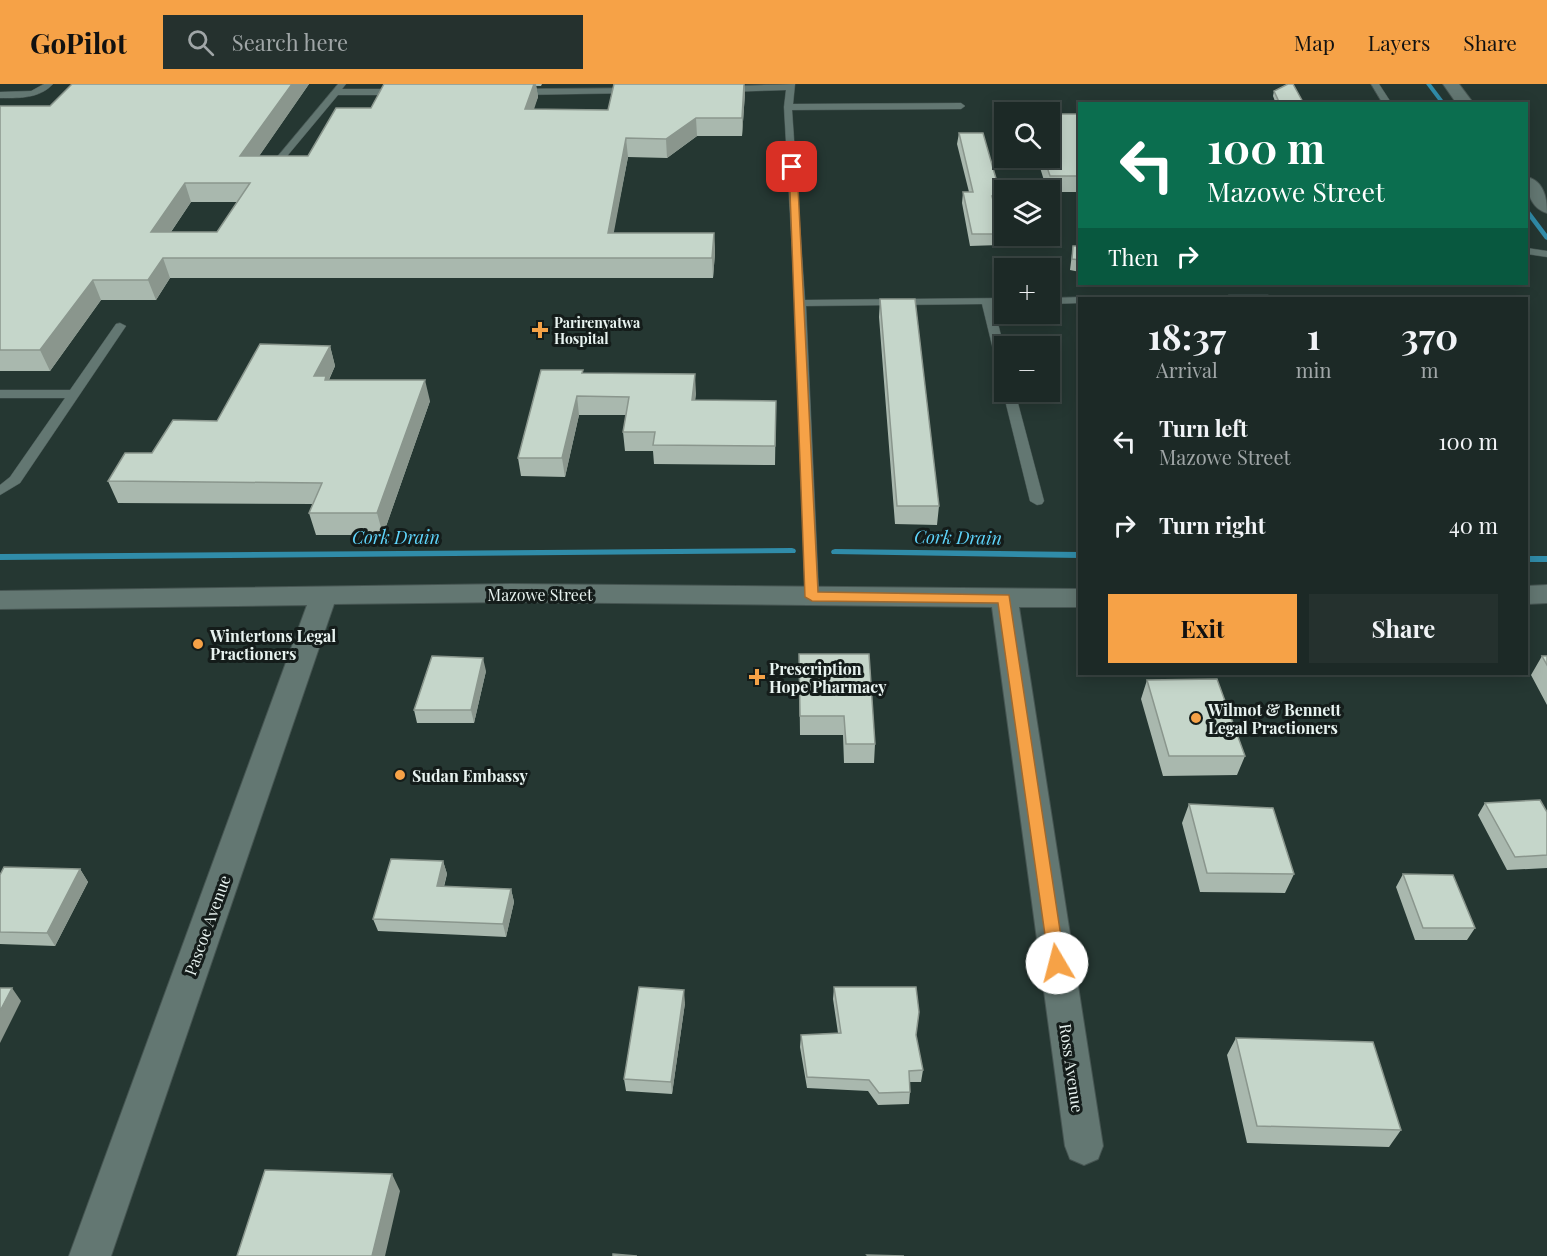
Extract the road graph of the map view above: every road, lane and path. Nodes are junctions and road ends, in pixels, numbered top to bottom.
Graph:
1 (49, 84) edge
2 (342, 84) edge
3 (1376, 84) edge
4 (1451, 84) edge
5 (791, 85) edge
6 (720, 89) edge
7 (638, 91) edge
8 (336, 92) junction
9 (412, 92) edge
10 (508, 92) edge
11 (0, 95) edge
12 (1387, 102) edge
13 (1464, 102) edge
14 (961, 106) dead end
15 (788, 107) junction
16 (275, 165) edge
17 (1528, 183) edge
18 (1547, 207) edge
19 (1528, 251) edge
20 (1547, 254) edge
21 (1078, 300) edge
22 (1060, 301) edge
23 (987, 302) junction
24 (994, 302) edge
25 (800, 303) junction
26 (120, 326) dead end
27 (996, 336) edge
28 (74, 394) junction
29 (1, 395) edge
30 (1012, 402) edge
31 (0, 491) edge
32 (1037, 501) dead end
33 (1547, 594) edge
34 (324, 595) junction
35 (1528, 595) edge
36 (812, 597) junction
37 (1004, 598) junction
38 (1078, 598) edge
39 (0, 600) edge
40 (1084, 1146) dead end
41 (90, 1256) edge

1 - 11 lane
2 - 8 lane
3 - 12 lane
4 - 13 street
5 - 6 lane
5 - 15 lane
7 - 10 lane
8 - 9 lane
8 - 16 lane
14 - 15 lane
15 - 25 lane
17 - 18 street
19 - 20 lane
21 - 22 lane
23 - 24 lane
23 - 25 lane
23 - 27 lane
25 - 36 lane
26 - 28 lane
28 - 29 lane
28 - 31 lane
30 - 32 lane
33 - 35 street
34 - 36 street, Mazowe Street
34 - 39 street, Mazowe Street
34 - 41 street, Pascoe Avenue
36 - 37 street, Mazowe Street
37 - 38 street, Mazowe Street
37 - 40 street, Ross Avenue

